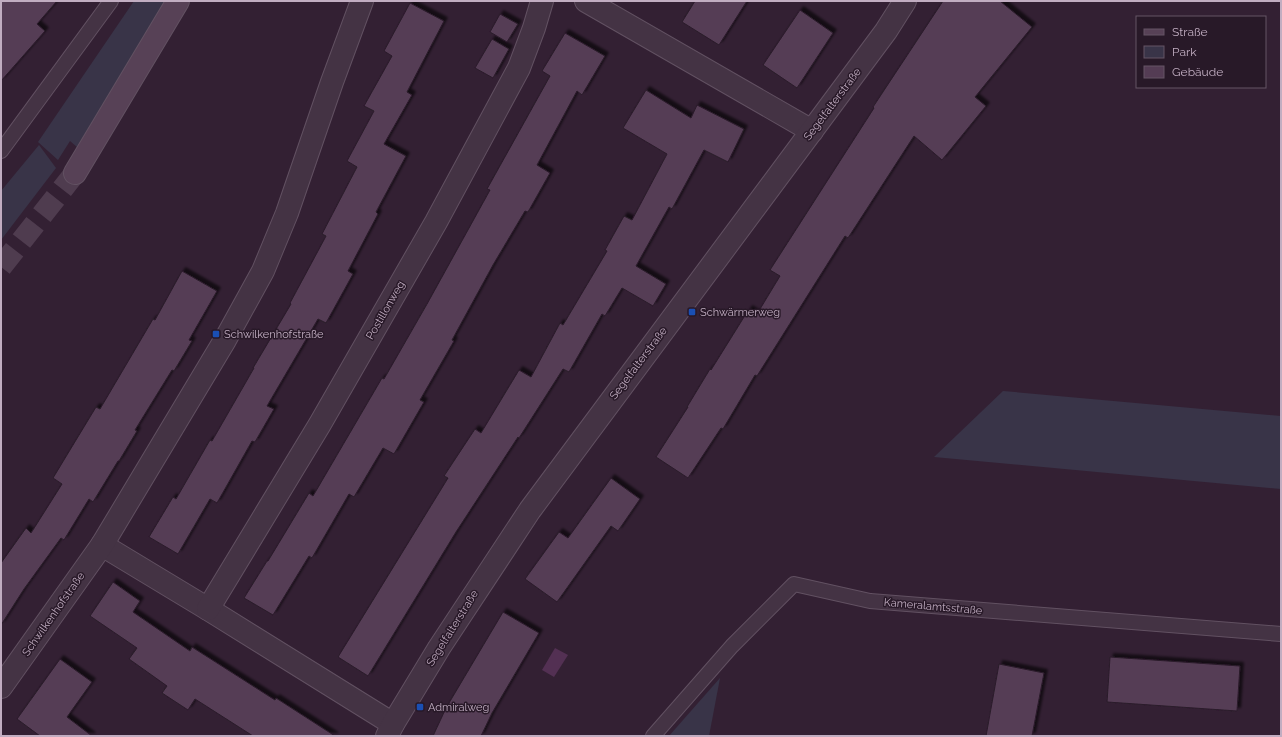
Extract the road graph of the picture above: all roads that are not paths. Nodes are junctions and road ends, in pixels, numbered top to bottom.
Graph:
1 (111, 1) edge
2 (178, 1) edge
3 (362, 1) edge
4 (542, 1) edge
5 (586, 1) edge
6 (905, 1) edge
7 (812, 131) junction
8 (1, 151) edge
9 (75, 173) tunnel mouth
10 (102, 545) junction
11 (208, 609) junction
12 (1281, 634) edge
13 (1, 687) edge
14 (390, 730) edge
15 (653, 736) edge

1 - 8 lane
2 - 9 main road
3 - 10 street, Schwilkenhofstraße
4 - 11 street, Postillonweg
5 - 7 street
6 - 7 street, Segelfalterstraße
7 - 14 street, Segelfalterstraße
10 - 11 street
10 - 13 street, Schwilkenhofstraße
11 - 14 street
12 - 15 lane, Kameralamtsstraße

